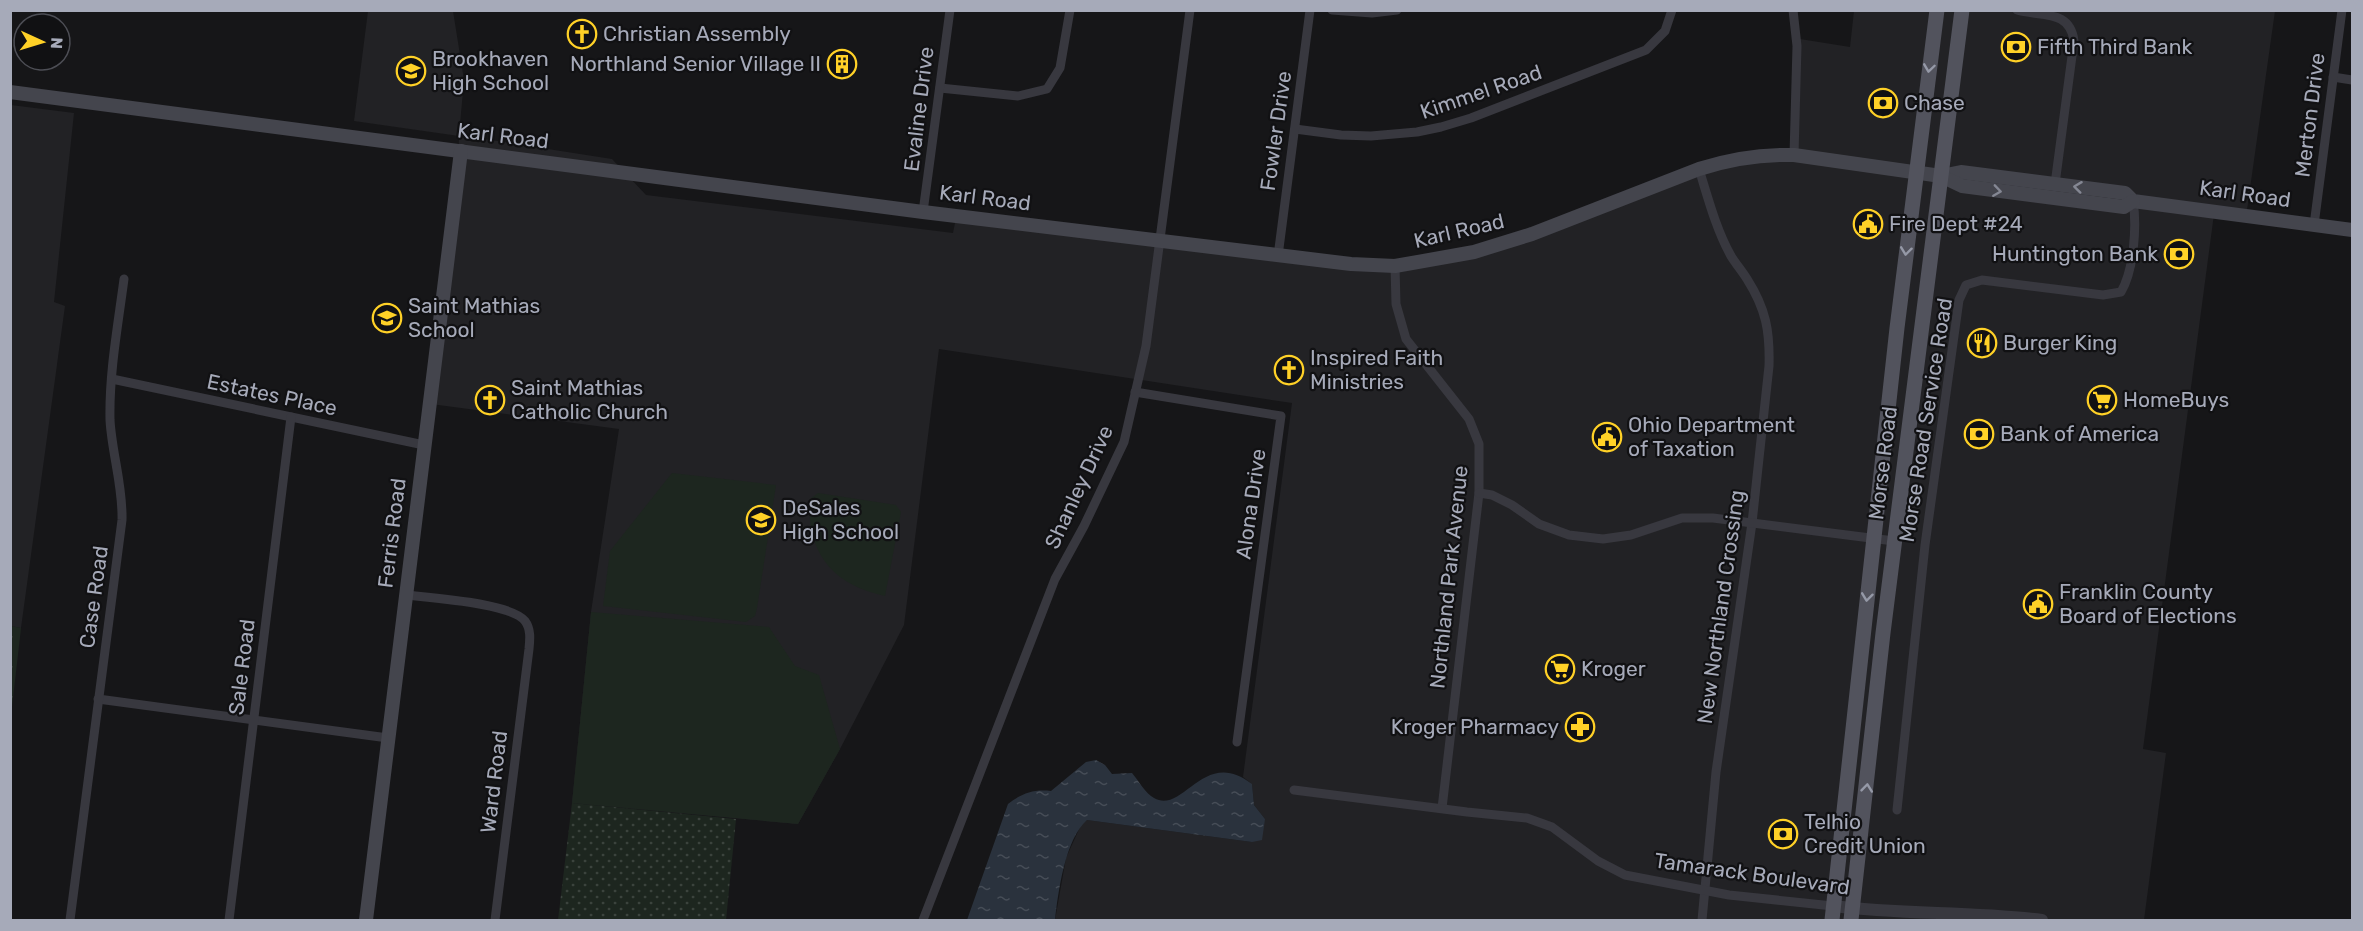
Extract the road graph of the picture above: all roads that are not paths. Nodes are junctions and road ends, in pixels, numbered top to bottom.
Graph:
1 (950, 10) edge
2 (1070, 10) edge
3 (1190, 10) edge
4 (1310, 10) edge
5 (1332, 10) edge
6 (1397, 10) edge
7 (1672, 10) edge
8 (1793, 10) edge
9 (1937, 10) edge
10 (1962, 10) edge
11 (2017, 10) edge
12 (2342, 10) edge
13 (2333, 77) junction
14 (2352, 80) edge
15 (940, 88) junction
16 (10, 92) edge
17 (1295, 129) junction
18 (461, 151) junction
19 (1794, 155) junction
20 (1700, 169) junction
21 (1915, 172) junction
22 (1941, 176) junction
23 (2055, 184) junction
24 (2133, 201) junction
25 (923, 212) junction
26 (2314, 225) junction
27 (2352, 230) edge
28 (1160, 241) junction
29 (1278, 256) junction
30 (1395, 266) junction
31 (124, 279) dead end
32 (112, 378) junction
33 (1135, 392) junction
34 (291, 417) junction
35 (424, 445) junction
36 (1479, 493) junction
37 (1752, 523) junction
38 (1874, 538) junction
39 (1894, 541) junction
40 (406, 595) junction
41 (98, 699) junction
42 (254, 719) junction
43 (388, 738) junction
44 (1237, 742) dead end
45 (1294, 790) dead end
46 (1442, 808) junction
47 (1897, 810) dead end
48 (1706, 891) junction
49 (1832, 913) edge
50 (1852, 914) edge
51 (70, 921) edge
52 (229, 921) edge
53 (366, 921) edge
54 (495, 921) edge
55 (923, 921) edge
56 (1702, 921) edge
57 (2042, 921) edge

1 - 15 street, Evaline Drive
2 - 15 street
3 - 28 street, Shanley Drive
4 - 17 street, Fowler Drive
5 - 6 street
7 - 17 street, Kimmel Road
8 - 19 street
9 -> 21 main road, Morse Road
10 - 22 main road, Morse Road
11 - 23 street
12 - 13 street, Merton Drive
13 - 14 street
13 - 26 street, Merton Drive
15 - 25 street, Evaline Drive
16 - 18 main road, Karl Road
17 - 29 street, Fowler Drive
18 - 25 main road, Karl Road
18 - 35 main road, Ferris Road
19 - 20 main road, Karl Road
19 - 21 main road, Karl Road
20 - 30 main road, Karl Road
20 - 37 street, New Northland Crossing
21 - 22 main road, Karl Road
21 -> 38 main road, Morse Road
22 - 23 main road, Karl Road
22 -> 24 main road, Karl Road
22 - 39 main road, Morse Road
24 -> 23 main road, Karl Road
24 - 26 main road, Karl Road
24 - 47 street, Morse Road Service Road
25 - 28 main road, Karl Road
26 - 27 main road, Karl Road
28 - 29 main road, Karl Road
28 - 33 street, Shanley Drive
29 - 30 main road, Karl Road
30 - 36 street, Northland Park Avenue
31 - 32 street, Case Road
32 - 34 street, Estates Place
32 - 41 street, Case Road
33 - 44 street, Alona Drive
33 - 55 street, Shanley Drive
34 - 35 street, Estates Place
34 - 42 street, Sale Road
35 - 40 main road, Ferris Road
36 - 37 street
36 - 46 street, Northland Park Avenue
37 - 38 street
37 - 48 street, New Northland Crossing
38 - 39 street
38 -> 49 main road, Morse Road
50 -> 39 main road, Morse Road
40 - 43 main road, Ferris Road
40 - 54 street, Ward Road
41 - 42 street
41 - 51 street, Case Road
42 - 43 street
42 - 52 street, Sale Road
43 - 53 main road, Ferris Road
45 - 46 street, Tamarack Boulevard
46 - 48 street, Tamarack Boulevard
48 - 49 street, Tamarack Boulevard
48 - 56 street, New Northland Crossing
49 - 50 street, Tamarack Boulevard
50 - 57 street, Tamarack Boulevard

